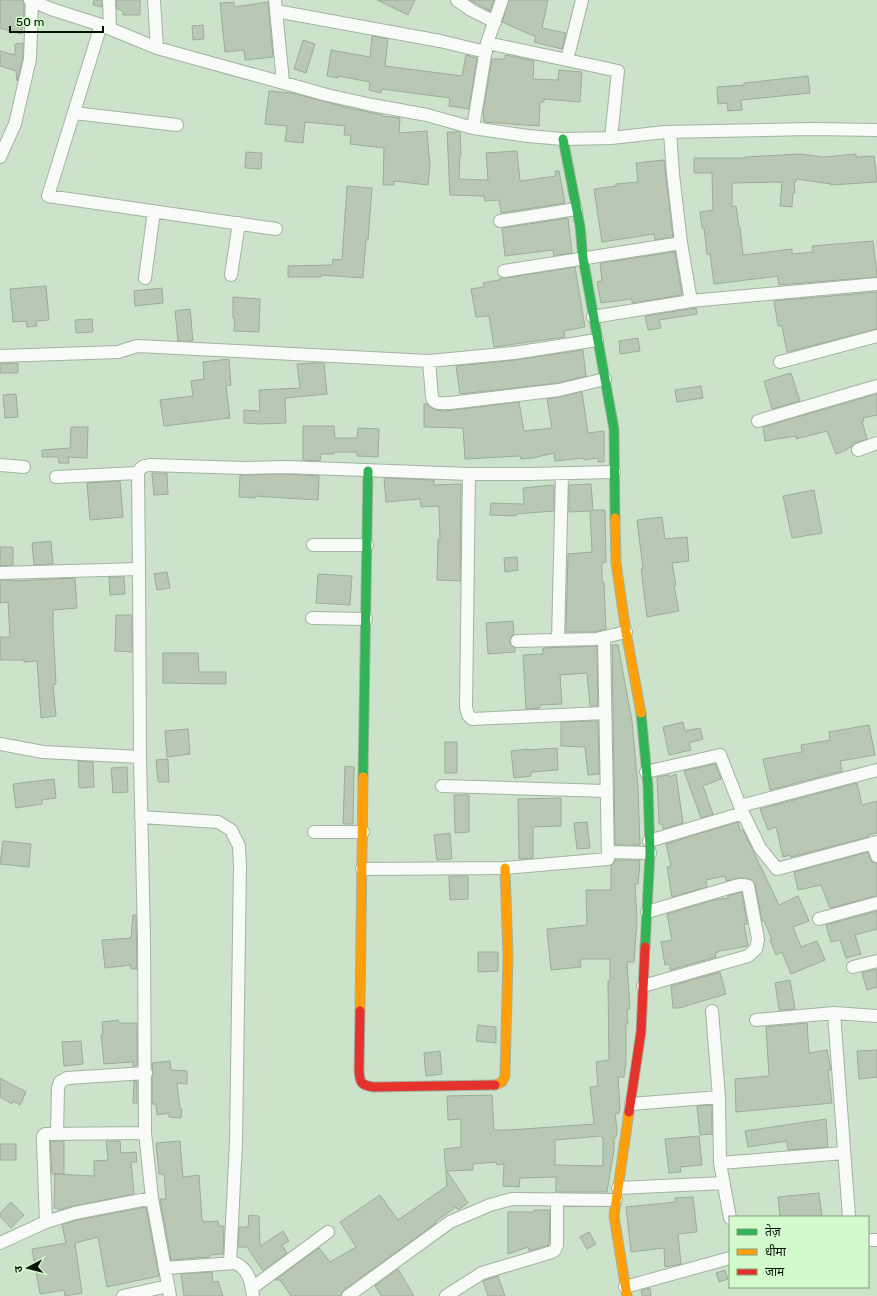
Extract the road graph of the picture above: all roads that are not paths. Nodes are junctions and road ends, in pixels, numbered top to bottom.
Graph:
1 (109, 0) edge
2 (154, 0) edge
3 (457, 0) edge
4 (502, 0) edge
5 (582, 0) edge
6 (31, 1) edge
7 (276, 6) edge
8 (495, 22) junction
9 (103, 26) junction
10 (487, 47) junction
11 (157, 48) junction
12 (567, 60) junction
13 (283, 82) junction
14 (74, 113) junction
15 (177, 125) dead end
16 (473, 128) junction
17 (877, 130) edge
18 (670, 132) junction
19 (611, 138) junction
20 (564, 139) junction
21 (0, 157) edge
22 (576, 209) junction
23 (154, 211) junction
24 (500, 221) dead end
25 (239, 223) junction
26 (276, 229) dead end
27 (681, 243) junction
28 (584, 258) junction
29 (504, 271) dead end
30 (231, 275) dead end
31 (145, 278) dead end
32 (877, 284) edge
33 (691, 301) junction
34 (593, 317) junction
35 (877, 336) edge
36 (598, 340) junction
37 (0, 356) edge
38 (429, 361) junction
39 (780, 362) dead end
40 (605, 379) junction
41 (877, 386) edge
42 (758, 421) dead end
43 (877, 443) edge
44 (858, 450) dead end
45 (0, 465) edge
46 (24, 467) dead end
47 (368, 471) junction
48 (614, 472) junction
49 (138, 473) junction
50 (469, 474) junction
51 (562, 474) junction
52 (56, 477) dead end
53 (313, 545) dead end
54 (367, 545) junction
55 (139, 569) junction
56 (0, 573) edge
57 (312, 618) dead end
58 (366, 619) junction
59 (626, 632) junction
60 (604, 637) junction
61 (558, 640) junction
62 (517, 641) dead end
63 (605, 713) junction
64 (0, 744) edge
65 (140, 756) junction
66 (877, 770) edge
67 (646, 772) junction
68 (442, 786) dead end
69 (606, 791) junction
70 (742, 809) junction
71 (141, 817) junction
72 (314, 832) dead end
73 (363, 832) junction
74 (875, 843) edge
75 (650, 847) junction
76 (608, 852) junction
77 (877, 856) edge
78 (505, 868) junction
79 (362, 869) junction
80 (877, 904) edge
81 (647, 912) junction
82 (819, 919) dead end
83 (877, 961) edge
84 (853, 968) dead end
85 (643, 986) junction
86 (712, 1011) dead end
87 (834, 1013) junction
88 (877, 1016) edge
89 (756, 1020) dead end
90 (146, 1073) junction
91 (719, 1097) junction
92 (631, 1104) junction
93 (57, 1133) junction
94 (145, 1133) junction
95 (844, 1153) junction
96 (720, 1163) junction
97 (724, 1183) junction
98 (617, 1194) junction
99 (152, 1198) junction
100 (557, 1200) junction
101 (730, 1216) edge
102 (849, 1216) edge
103 (46, 1222) junction
104 (328, 1232) dead end
105 (0, 1243) edge
106 (729, 1258) edge
107 (230, 1263) junction
108 (165, 1268) junction
109 (169, 1291) edge
110 (253, 1292) edge
111 (626, 1292) edge
112 (123, 1296) edge
113 (348, 1296) edge
114 (446, 1296) edge

1 - 9 street
2 - 11 street
3 - 8 street
4 - 8 street
5 - 12 street
6 - 9 street
6 - 21 street
7 - 10 street
7 - 13 street
8 - 10 street
9 - 11 street
9 - 14 street
10 - 12 street
10 - 16 street
11 - 13 street
12 - 19 street
13 - 16 street
14 - 15 street
14 - 23 street
16 - 20 street
17 - 18 street
18 - 19 street
18 - 27 street
19 - 20 street
20 - 22 street
22 - 24 street
22 - 28 street
23 - 25 street
23 - 31 street
25 - 26 street
25 - 30 street
27 - 28 street
27 - 33 street
28 - 29 street
28 - 34 street
32 - 33 street
33 - 34 street
34 - 36 street
35 - 39 street
36 - 38 street
36 - 40 street
37 - 38 street
38 - 40 street
40 - 48 street
41 - 42 street
43 - 44 street
45 - 46 street
47 - 49 street
47 - 50 street
47 - 54 street
48 - 51 street
48 - 59 street
49 - 52 street
49 - 55 street
50 - 51 street
50 - 63 street
51 - 61 street
53 - 54 street
54 - 58 street
55 - 56 street
55 - 65 street
57 - 58 street
58 - 73 street
59 - 60 street
59 - 67 street
60 - 61 street
60 - 63 street
61 - 62 street
63 - 69 street
64 - 65 street
65 - 71 street
66 - 70 street
67 - 70 street
67 - 75 street
68 - 69 street
69 - 76 street
70 - 74 street
70 - 75 street
71 - 90 street
71 - 107 street
72 - 73 street
73 - 79 street
74 - 77 street
75 - 76 street
75 - 81 street
76 - 78 street
78 - 79 street
78 - 79 street
80 - 82 street
81 - 85 street
81 - 85 street
83 - 84 street
85 - 92 street
86 - 91 street
87 - 88 street
87 - 89 street
87 - 95 street
90 - 93 street
90 - 94 street
91 - 92 street
91 - 96 street
92 - 98 street
93 - 94 street
93 - 103 street
94 - 99 street
95 - 96 street
95 - 102 street
96 - 97 street
97 - 98 street
97 - 101 street
98 - 100 street
98 - 111 street
99 - 103 street
99 - 108 street
100 - 113 street
100 - 114 street
103 - 105 street
104 - 110 street
106 - 111 street
107 - 108 street
107 - 110 street
108 - 109 street
109 - 112 street

